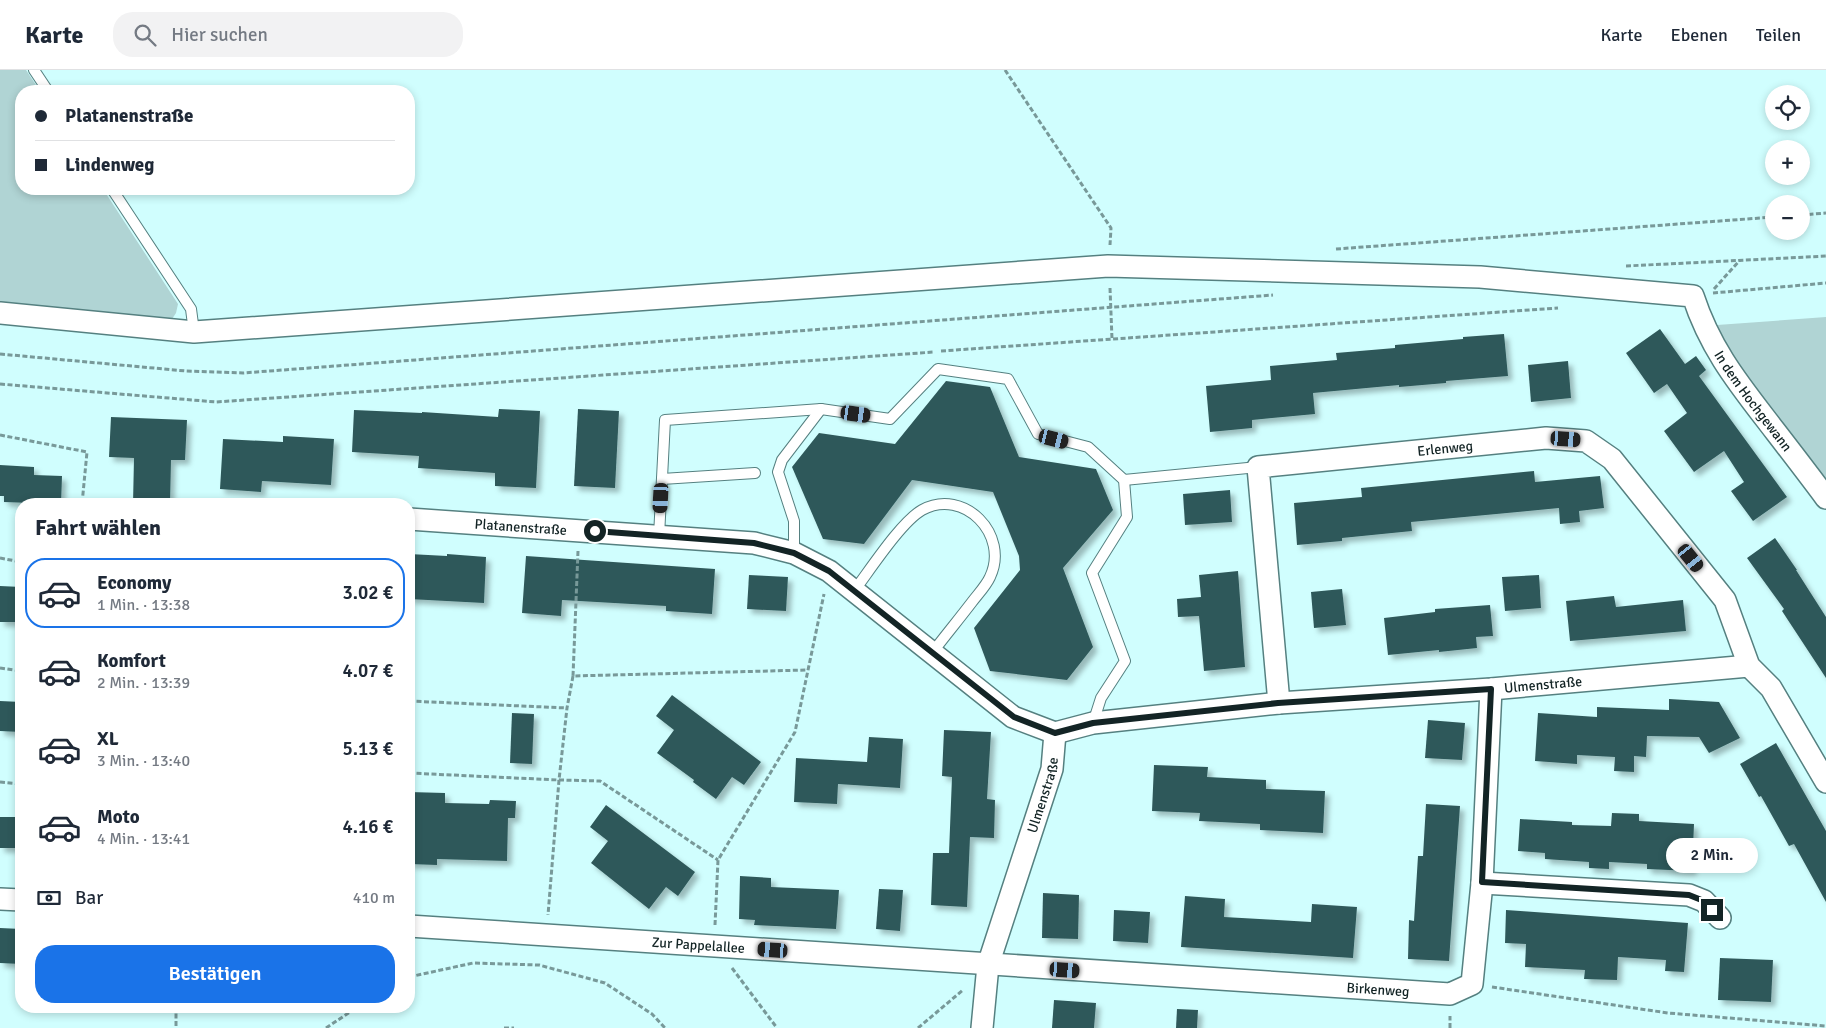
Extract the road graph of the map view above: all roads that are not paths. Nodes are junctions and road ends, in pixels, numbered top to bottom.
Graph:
1 (34, 70) edge
2 (44, 85) edge
3 (116, 195) edge
4 (0, 313) edge
5 (194, 332) junction
6 (822, 409) junction
7 (1258, 467) junction
8 (756, 473) dead end
9 (662, 479) junction
10 (1124, 480) junction
11 (1826, 498) edge
12 (415, 519) edge
13 (659, 536) junction
14 (794, 553) junction
15 (854, 591) junction
16 (932, 653) junction
17 (1749, 666) junction
18 (1491, 689) junction
19 (1278, 703) junction
20 (1093, 723) junction
21 (1055, 733) junction
22 (1826, 782) edge
23 (1482, 882) junction
24 (0, 899) edge
25 (15, 900) edge
26 (1720, 918) dead end
27 (415, 926) edge
28 (988, 965) junction
29 (982, 1028) edge

1 - 2 lane
3 - 5 lane
4 - 5 street
5 - 11 street, In dem Hochgewann
6 - 9 lane
6 - 10 lane
6 - 14 lane
7 - 10 lane
7 - 17 street, Erlenweg
7 - 19 street
8 - 9 lane
9 - 13 lane
10 - 20 lane
12 - 13 street, Platanenstraße
13 - 14 street, Platanenstraße
14 - 15 street, Platanenstraße
15 - 16 street, Platanenstraße
15 - 16 lane
16 - 21 street, Platanenstraße
17 - 18 street, Ulmenstraße
17 - 22 street
18 - 19 street, Ulmenstraße
18 - 23 street
19 - 20 street, Ulmenstraße
20 - 21 street, Ulmenstraße
21 - 28 street, Ulmenstraße
23 - 26 street
23 - 28 street, Birkenweg
24 - 25 street
27 - 28 street, Zur Pappelallee
28 - 29 street, Ulmenstraße

